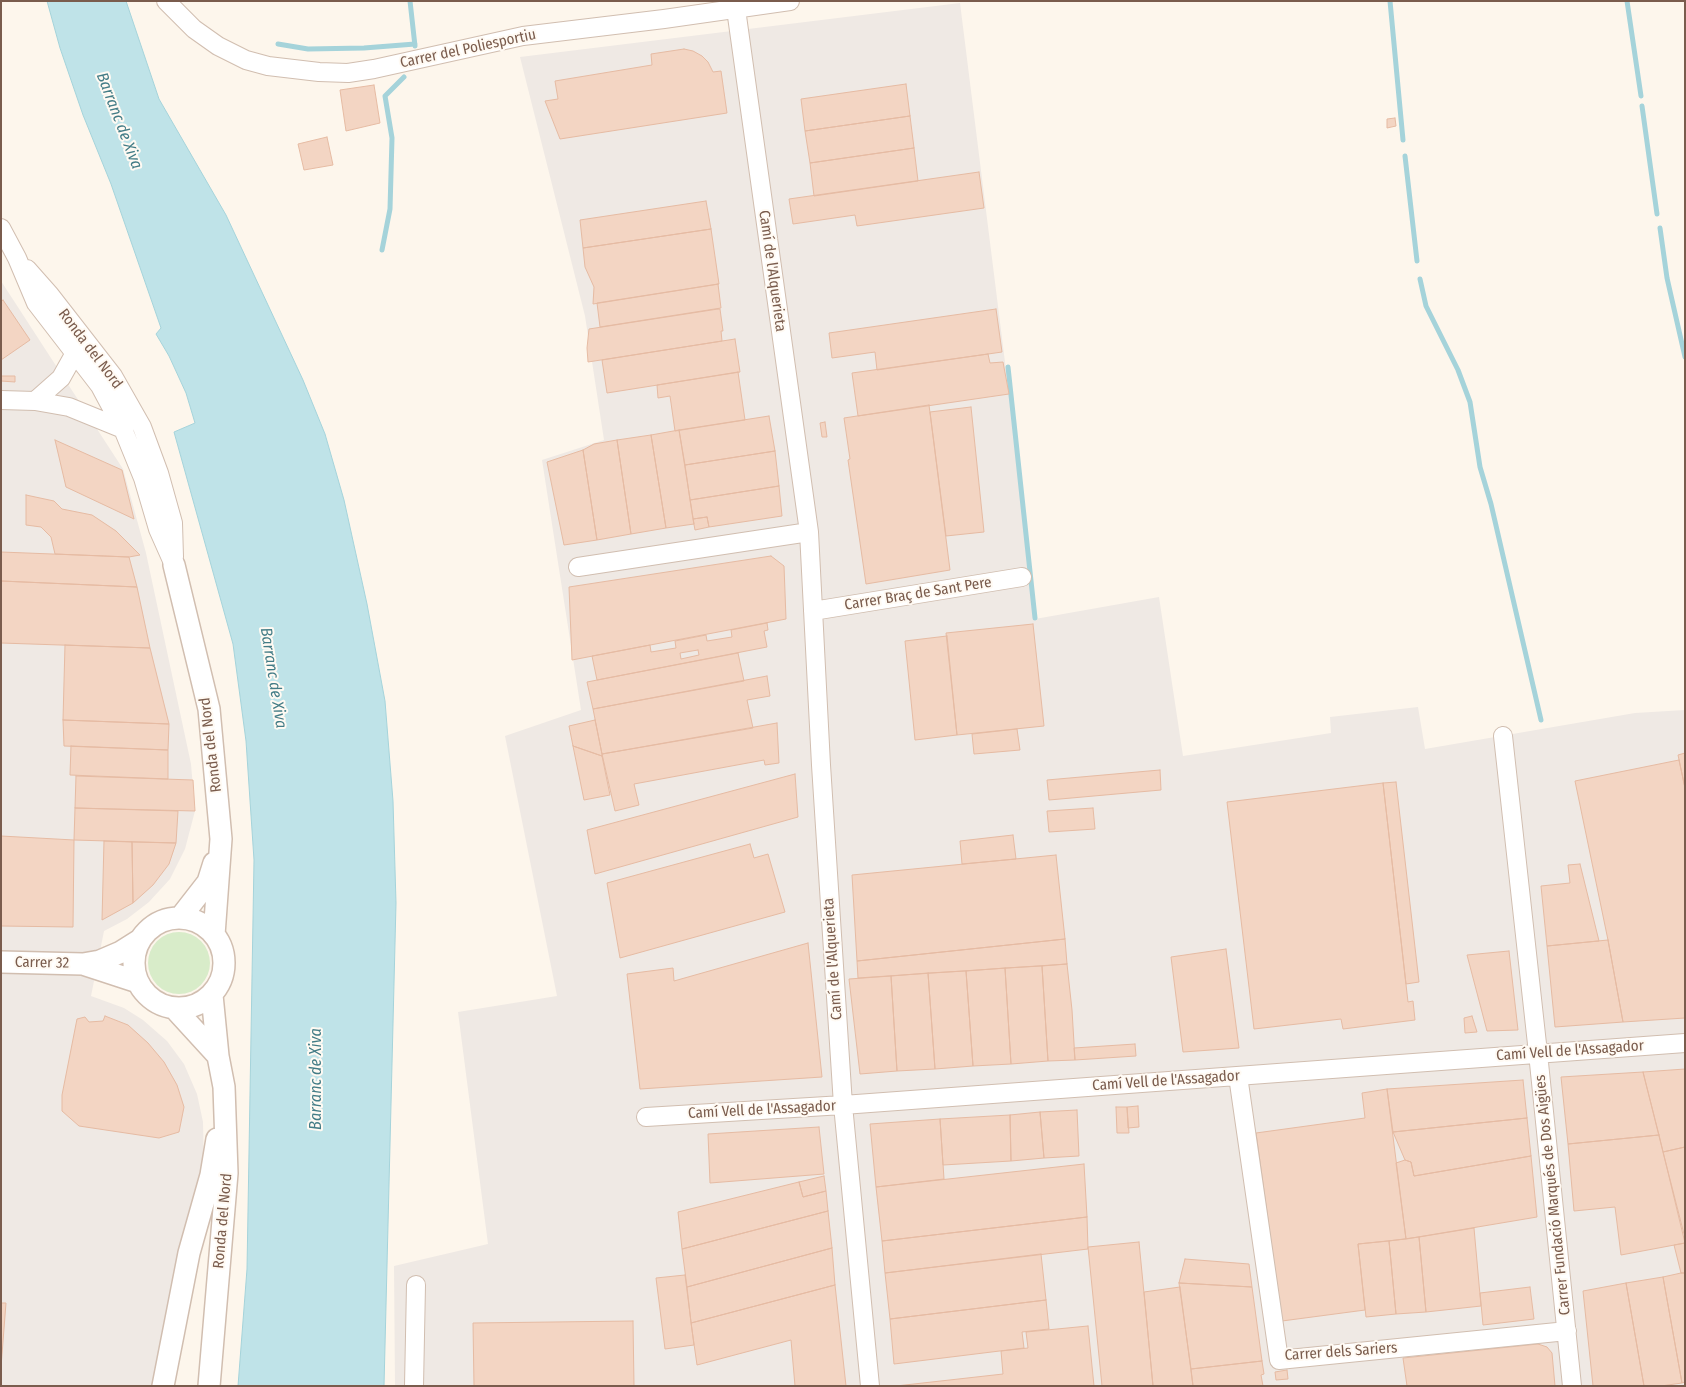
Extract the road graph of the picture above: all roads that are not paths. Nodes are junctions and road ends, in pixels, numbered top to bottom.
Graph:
1 (166, 1) edge
2 (790, 1) edge
3 (736, 10) junction
4 (1, 228) edge
5 (17, 258) junction
6 (75, 353) junction
7 (1, 400) edge
8 (36, 401) junction
9 (123, 429) junction
10 (809, 532) junction
11 (174, 565) junction
12 (578, 566) dead end
13 (1022, 576) dead end
14 (813, 611) junction
15 (1503, 736) dead end
16 (221, 839) junction
17 (180, 918) junction
18 (214, 934) junction
19 (140, 940) junction
20 (1, 962) edge
21 (83, 964) junction
22 (138, 982) junction
23 (212, 995) junction
24 (175, 1009) junction
25 (1685, 1043) edge
26 (1538, 1053) junction
27 (218, 1056) junction
28 (1238, 1076) junction
29 (224, 1087) junction
30 (843, 1105) junction
31 (646, 1117) dead end
32 (416, 1285) dead end
33 (1567, 1331) junction
34 (164, 1386) edge
35 (209, 1386) edge
36 (414, 1386) edge
37 (870, 1386) edge
38 (1572, 1386) edge

1 - 3 street, Carrer del Poliesportiu
2 - 3 street, Carrer del Poliesportiu
3 - 10 street, Camí de l'Alquerieta
4 - 5 street, Ronda del Nord
5 - 6 street, Ronda del Nord
5 - 11 street, Ronda del Nord
6 - 8 street
6 - 9 street, Ronda del Nord
7 - 8 street
8 - 9 street
9 - 11 street, Ronda del Nord
10 - 12 street
10 - 14 street, Camí de l'Alquerieta
11 - 16 street, Ronda del Nord
13 - 14 street, Carrer Braç de Sant Pere
14 - 30 street, Camí de l'Alquerieta
15 - 26 street, Carrer Fundació Marqués de Dos Aigües
16 - 17 street, Ronda del Nord
16 - 18 street, Ronda del Nord
17 - 18 street
17 - 19 street
18 - 23 street
19 - 21 street, Carrer 32
19 - 22 street
20 - 21 street, Carrer 32
21 - 22 street, Carrer 32
22 - 24 street
23 - 24 street
23 - 27 street, Ronda del Nord
24 - 27 street
25 - 26 street, Camí Vell de l'Assagador
26 - 28 street, Camí Vell de l'Assagador
26 - 33 street, Carrer Fundació Marqués de Dos Aigües
27 - 29 street, Ronda del Nord
28 - 30 street, Camí Vell de l'Assagador
28 - 33 street, Carrer dels Sariers
29 - 34 street
29 - 35 street, Ronda del Nord
30 - 31 street, Camí Vell de l'Assagador
30 - 37 street, Camí de l'Alquerieta
32 - 36 street
33 - 38 street, Carrer Fundació Marqués de Dos Aigües

